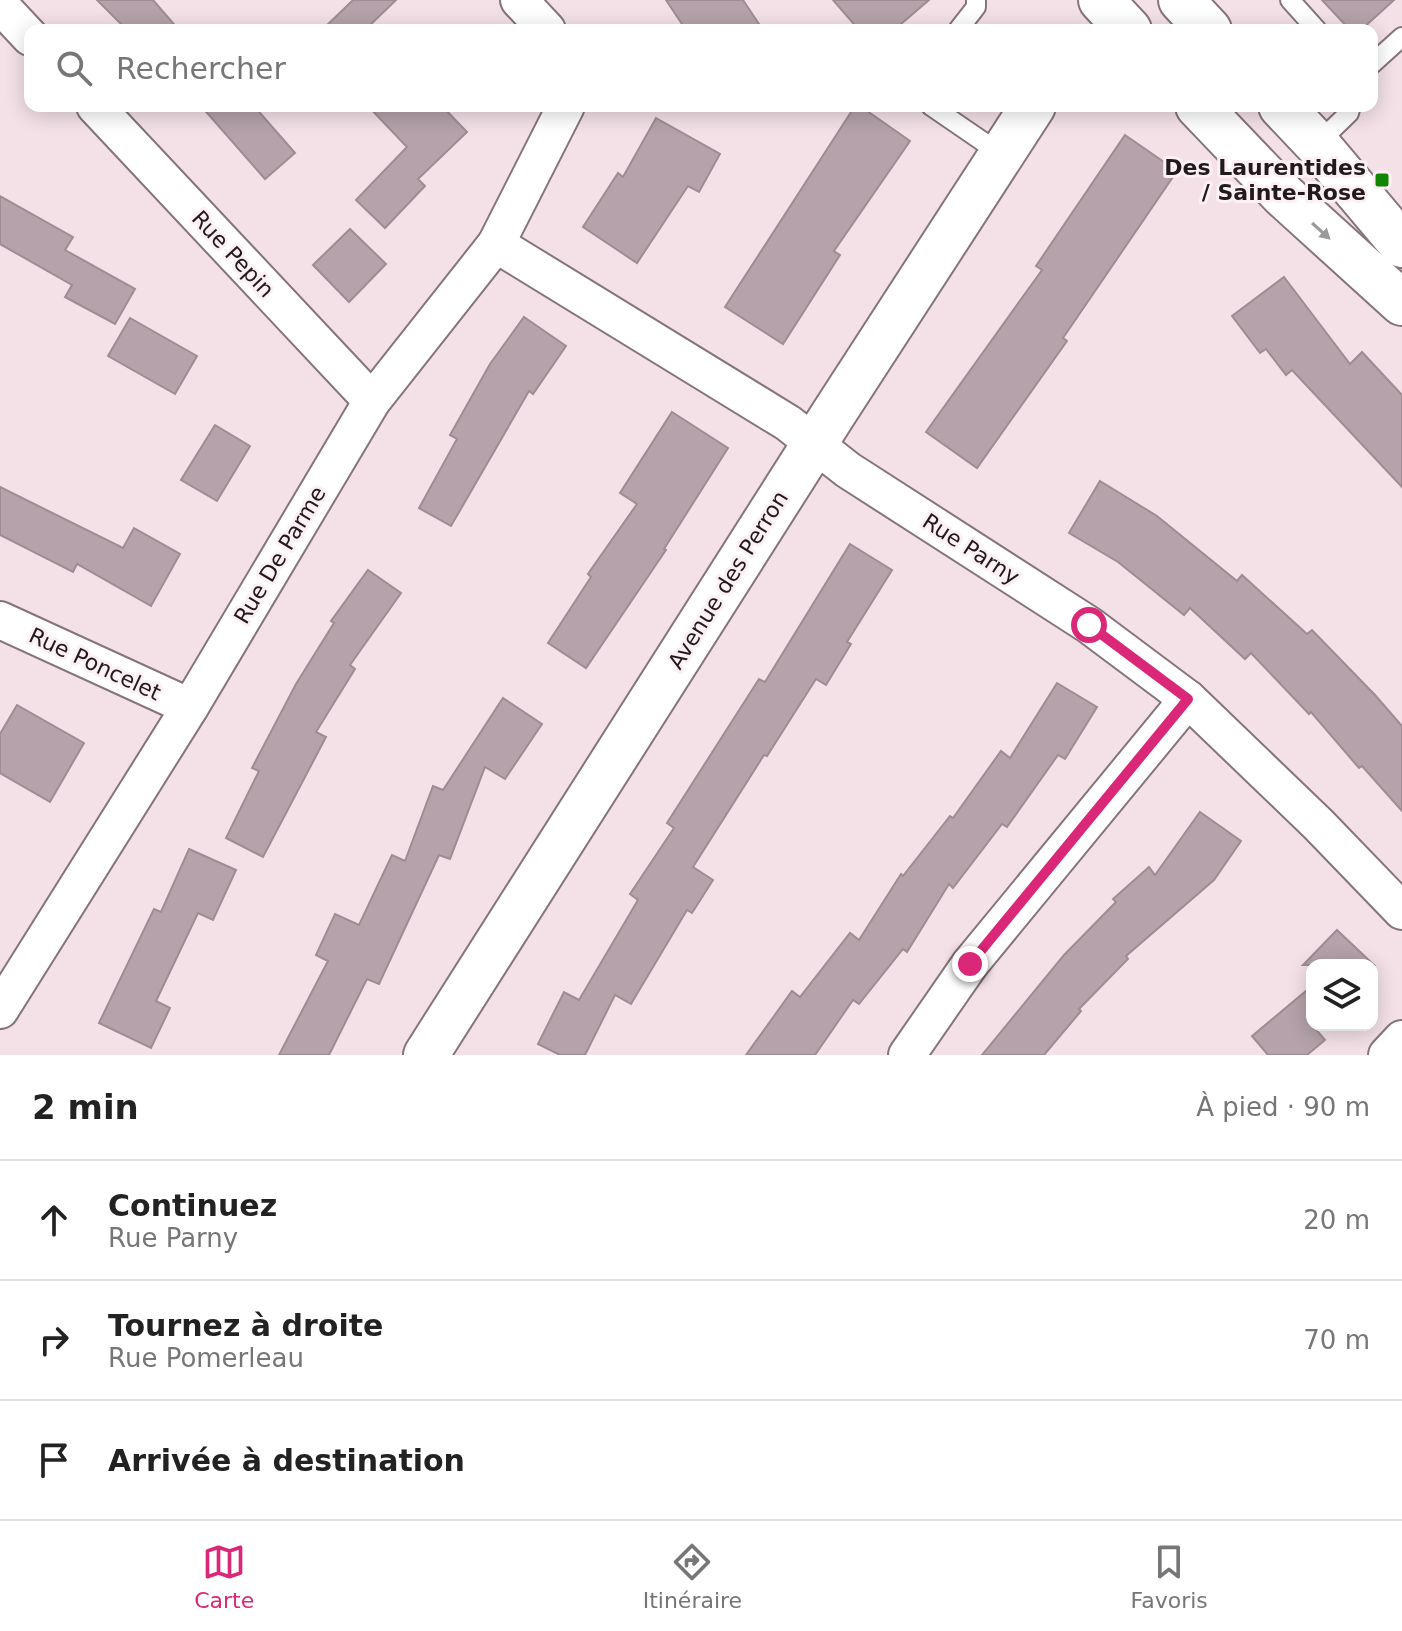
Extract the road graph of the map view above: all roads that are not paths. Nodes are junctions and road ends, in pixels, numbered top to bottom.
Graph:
1 (519, 0) edge
2 (976, 0) edge
3 (1099, 0) edge
4 (1181, 0) edge
5 (1290, 0) edge
6 (0, 5) edge
7 (541, 24) edge
8 (963, 24) edge
9 (1086, 24) edge
10 (1123, 24) edge
11 (1203, 24) edge
12 (1312, 24) edge
13 (24, 31) edge
14 (1402, 37) edge
15 (1378, 59) edge
16 (101, 112) edge
17 (563, 112) edge
18 (940, 112) edge
19 (1029, 112) edge
20 (1204, 112) edge
21 (1287, 112) edge
22 (1349, 112) edge
23 (1317, 144) junction
24 (1001, 154) junction
25 (496, 244) junction
26 (1402, 245) edge
27 (1399, 297) edge
28 (372, 401) junction
29 (815, 444) junction
30 (0, 620) edge
31 (1188, 699) junction
32 (190, 707) junction
33 (1402, 911) edge
34 (0, 1010) edge
35 (1402, 1039) edge
36 (426, 1055) edge
37 (907, 1055) edge
38 (1387, 1055) edge

1 - 7 street
2 - 8 lane
3 - 9 street
3 - 10 street
4 - 11 street
5 - 12 lane
6 - 13 street
14 - 15 lane
16 - 28 street, Rue Pepin
17 - 25 street, Rue De Parme
18 - 24 lane
19 - 24 street, Avenue des Perron
20 -> 27 street
21 - 23 street
22 - 23 lane
23 - 26 street
24 - 29 street, Avenue des Perron
25 - 28 street, Rue De Parme
25 - 29 street, Rue Parny
28 - 32 street, Rue De Parme
29 - 31 street, Rue Parny
29 - 36 street, Avenue des Perron
30 - 32 street, Rue Poncelet
31 - 33 street, Rue Parny
31 - 37 street
32 - 34 street, Rue De Parme
35 - 38 street

